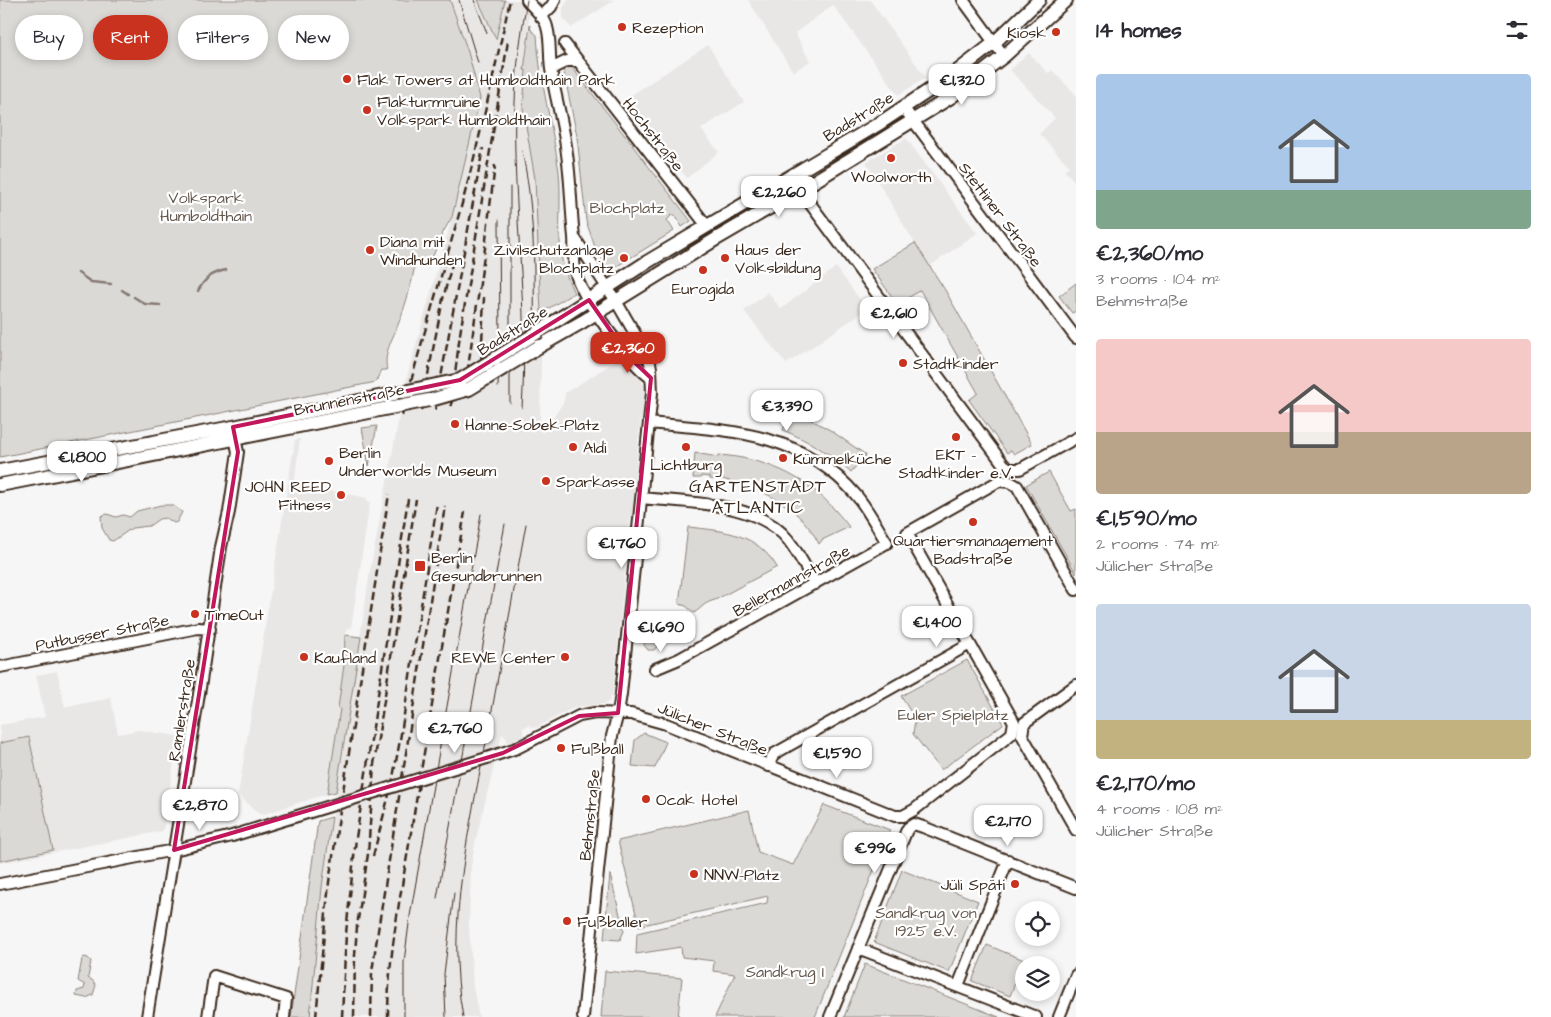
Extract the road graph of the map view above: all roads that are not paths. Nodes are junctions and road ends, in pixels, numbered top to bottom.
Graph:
1 (527, 0) edge
2 (555, 0) edge
3 (963, 0) edge
4 (1039, 0) edge
5 (1066, 0) edge
6 (537, 12) junction
7 (994, 43) junction
8 (565, 44) dead end
9 (1004, 56) junction
10 (577, 61) junction
11 (551, 68) junction
12 (903, 107) junction
13 (913, 121) junction
14 (800, 190) junction
15 (707, 226) junction
16 (574, 237) junction
17 (716, 239) junction
18 (607, 288) junction
19 (589, 300) junction
20 (616, 301) junction
21 (597, 313) junction
22 (1076, 338) edge
23 (651, 378) junction
24 (465, 384) junction
25 (649, 423) junction
26 (234, 432) junction
27 (204, 438) junction
28 (1076, 438) edge
29 (0, 471) edge
30 (0, 485) edge
31 (642, 498) junction
32 (815, 584) junction
33 (1076, 590) edge
34 (210, 629) junction
35 (970, 644) junction
36 (0, 667) edge
37 (654, 669) dead end
38 (1076, 685) edge
39 (618, 713) junction
40 (768, 766) junction
41 (1076, 830) edge
42 (174, 850) junction
43 (1008, 860) junction
44 (0, 884) edge
45 (1076, 887) edge
46 (858, 948) junction
47 (1076, 975) edge
48 (958, 986) junction
49 (147, 1017) edge
50 (208, 1017) edge
51 (284, 1017) edge
52 (583, 1017) edge
53 (830, 1017) edge
54 (1036, 1017) edge
55 (1059, 1017) edge

1 - 6 street
2 - 6 street
3 - 7 street
4 - 7 main road, Badstraße
5 - 9 main road, Badstraße
6 - 11 street
7 - 9 street
7 - 12 main road, Badstraße
8 - 10 street, Hochstraße
9 - 13 main road, Badstraße
10 - 11 street
10 - 15 street, Hochstraße
11 - 16 street
12 - 13 street, Stettiner Straße
12 - 15 main road, Badstraße
13 - 14 main road, Badstraße
13 - 22 street, Stettiner Straße
14 - 17 main road, Badstraße
14 - 28 street
15 - 17 main road
15 - 18 main road, Badstraße
16 - 18 street, Behmstraße
16 - 19 street
17 - 20 main road, Badstraße
18 - 19 main road, Badstraße
18 - 20 street, Behmstraße
19 - 21 street
19 - 24 main road, Badstraße, bridge
20 - 21 main road, Badstraße
20 - 23 street, Behmstraße
21 - 23 street
21 - 24 main road, Badstraße, bridge
23 - 25 street, Behmstraße
24 - 26 main road, Brunnenstraße, bridge
24 - 26 main road, Brunnenstraße, bridge
25 - 31 street, Behmstraße
25 - 32 street, Bellermannstraße
26 - 27 main road, Brunnenstraße
26 - 34 street, Ramlerstraße
27 - 29 main road, Brunnenstraße
27 - 30 main road, Brunnenstraße
31 - 32 street
31 - 39 street, Behmstraße
32 - 37 street, Bellermannstraße
33 - 35 street
34 - 36 street, Putbusser Straße
34 - 42 street, Ramlerstraße
35 - 40 street
35 - 40 street, Jülicher Straße
38 - 41 street
39 - 40 street, Jülicher Straße
39 - 42 street, bridge
39 - 52 street, Behmstraße
42 - 44 street
42 - 49 street, Ramlerstraße
43 - 45 street
43 - 46 street
43 - 48 street
46 - 48 street
46 - 53 street
47 - 55 street
48 - 54 street
50 - 51 street

